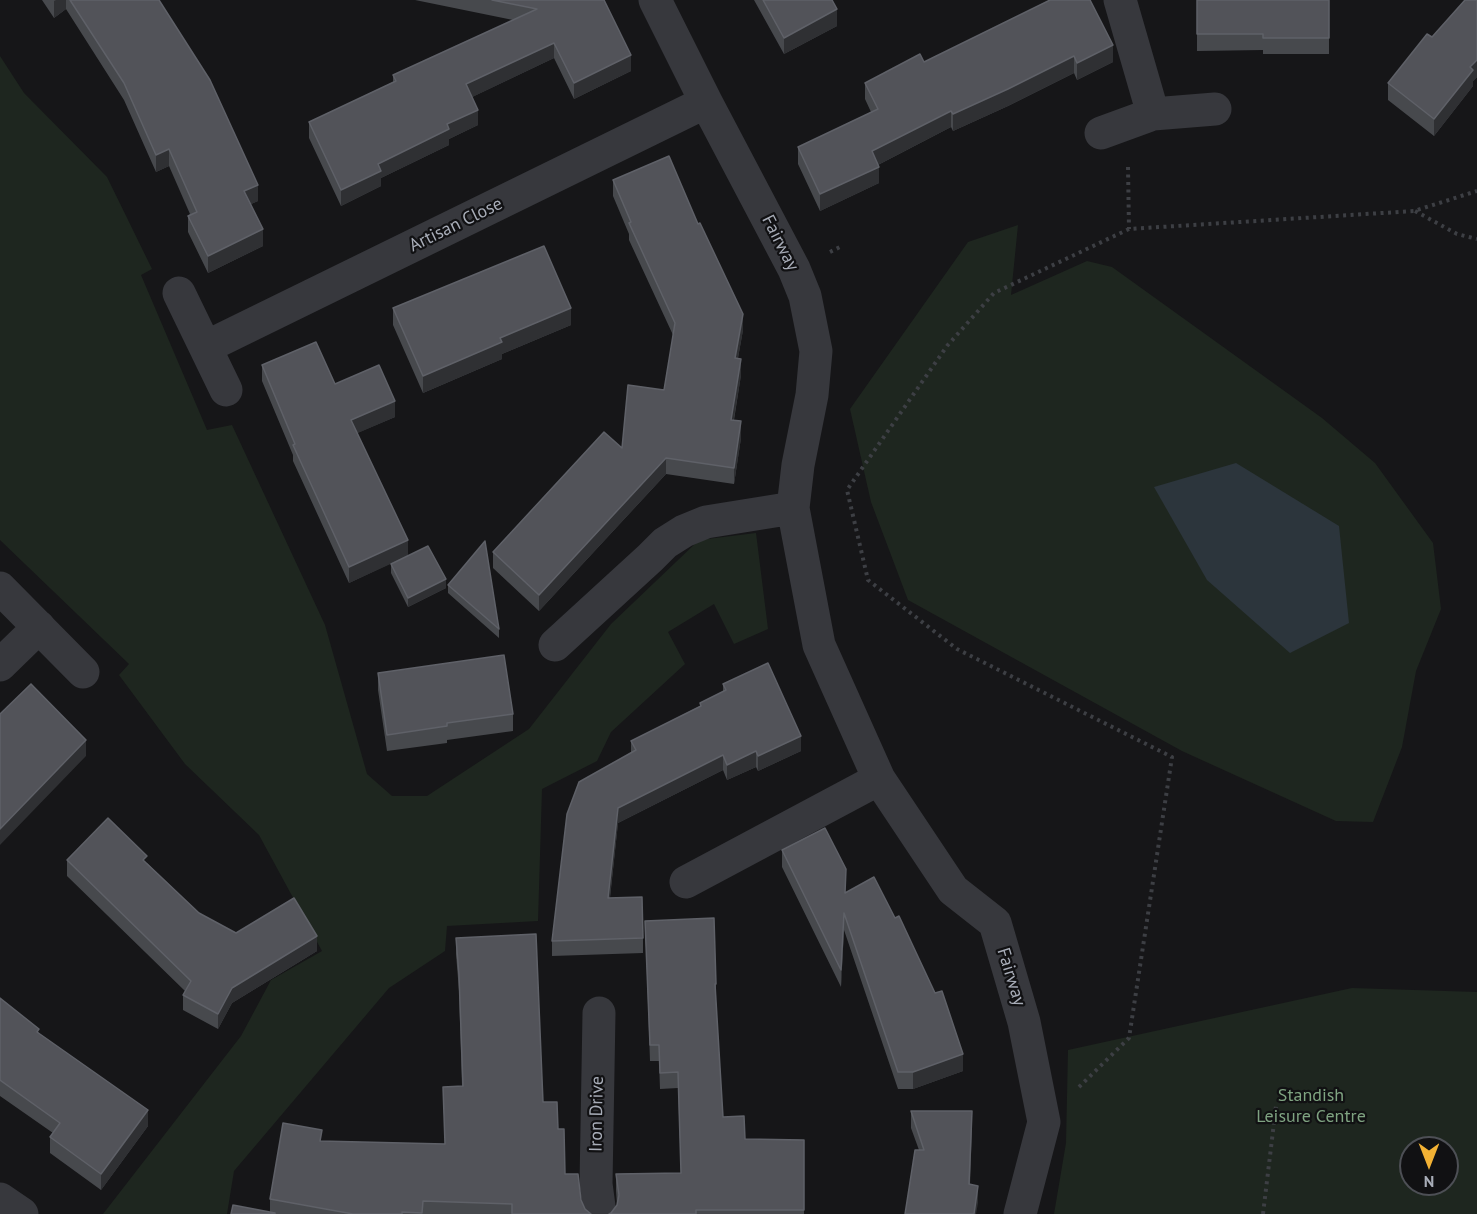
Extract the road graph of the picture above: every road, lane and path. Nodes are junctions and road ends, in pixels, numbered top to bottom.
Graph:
1 (655, 0) edge
2 (1120, 0) edge
3 (706, 102) junction
4 (1215, 109) dead end
5 (1127, 124) junction
6 (1477, 191) edge
7 (1414, 211) junction
8 (1129, 229) junction
9 (1477, 239) edge
10 (179, 293) dead end
11 (206, 347) junction
12 (226, 390) dead end
13 (793, 508) junction
14 (0, 588) edge
15 (39, 627) junction
16 (555, 645) dead end
17 (0, 665) edge
18 (83, 672) dead end
19 (879, 779) junction
20 (686, 882) dead end
21 (599, 1013) dead end
22 (1276, 1106) dead end
23 (1044, 1122) junction
24 (0, 1199) edge
25 (22, 1214) edge
26 (600, 1214) edge
27 (1020, 1214) edge
28 (1263, 1214) edge

1 - 3 street, Fairway
2 - 5 street
3 - 11 street, Artisan Close
3 - 13 street, Fairway
4 - 5 street
5 - 8 path
6 - 7 path
7 - 8 path
7 - 9 path
8 - 23 path
10 - 11 street
11 - 12 street
13 - 16 street
13 - 19 street, Fairway
14 - 15 street
15 - 17 street
15 - 18 street
19 - 20 street
19 - 23 street, Fairway
21 - 26 street, Iron Drive
22 - 28 path
23 - 27 street, Fairway
24 - 25 street

